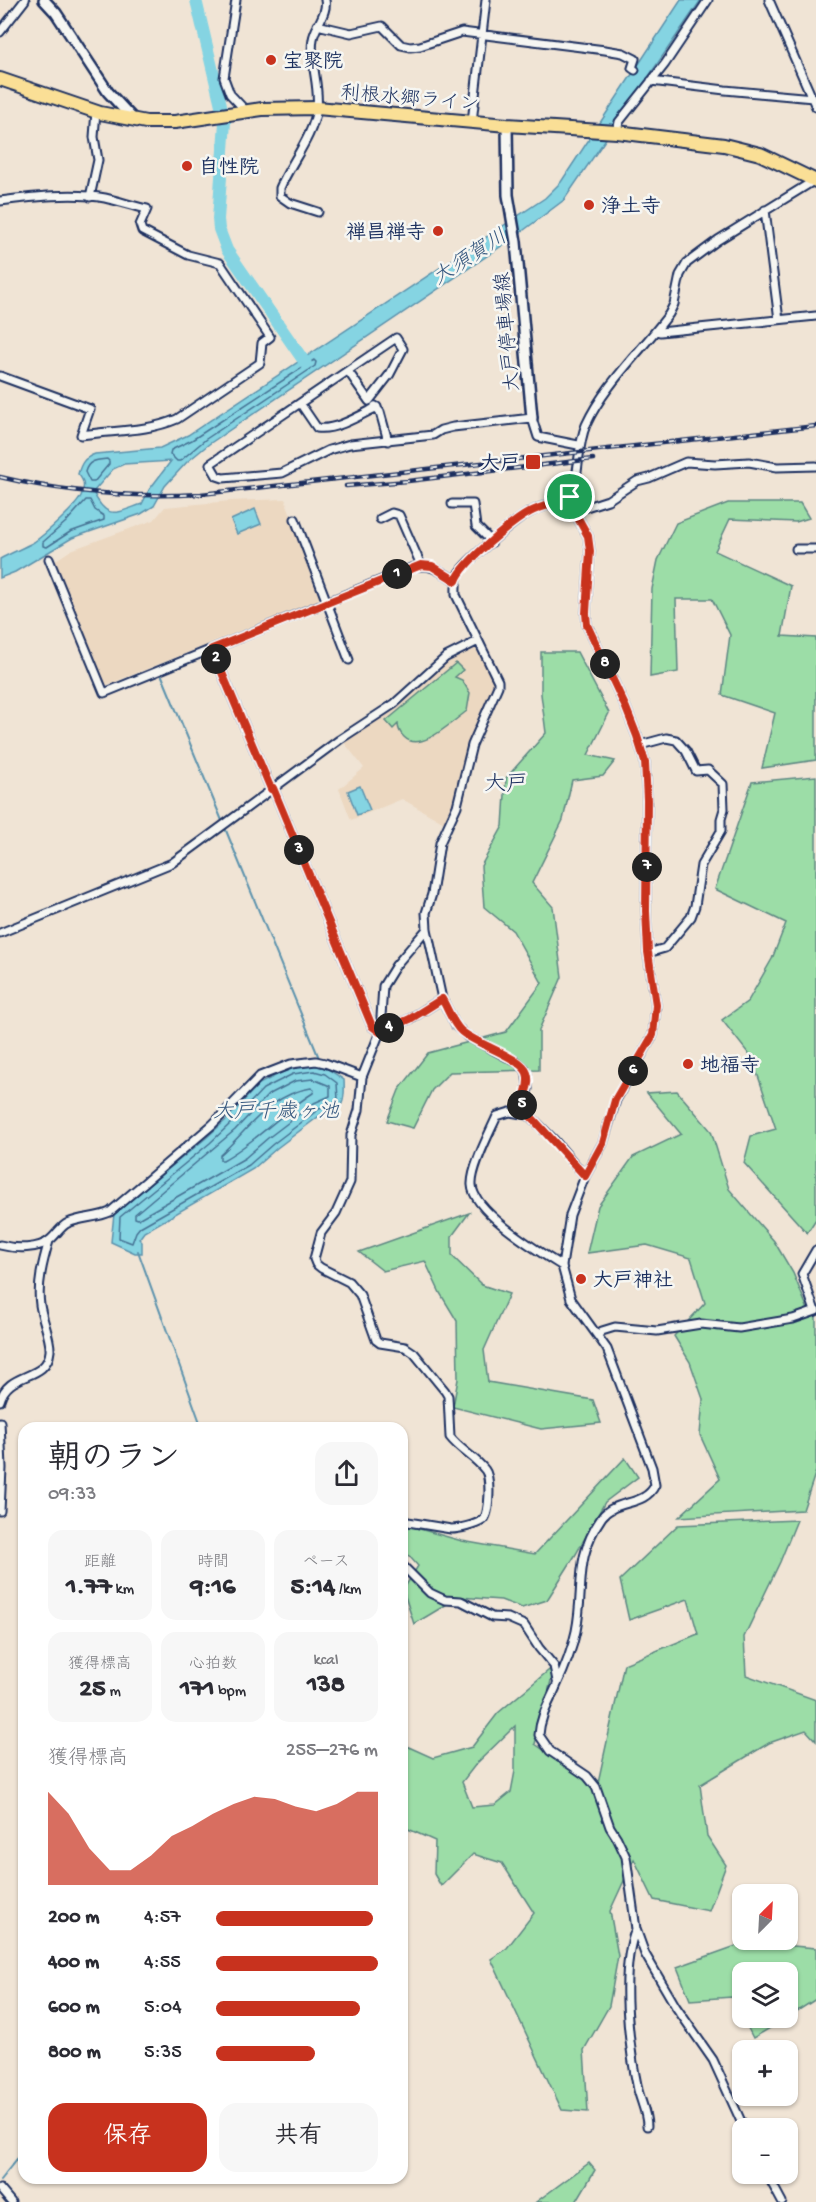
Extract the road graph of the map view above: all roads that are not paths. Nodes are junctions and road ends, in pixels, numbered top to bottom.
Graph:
1 (25, 0) edge
2 (44, 0) edge
3 (236, 0) edge
4 (325, 0) edge
5 (486, 0) edge
6 (708, 0) edge
7 (769, 0) edge
8 (317, 26) junction
9 (0, 32) edge
10 (481, 34) junction
11 (635, 70) dead end
12 (0, 79) edge
13 (651, 81) junction
14 (813, 98) junction
15 (816, 107) edge
16 (317, 108) junction
17 (96, 111) junction
18 (241, 112) junction
19 (134, 120) junction
20 (472, 122) junction
21 (507, 125) junction
22 (615, 131) junction
23 (815, 180) edge
24 (90, 196) junction
25 (0, 201) edge
26 (765, 210) junction
27 (318, 212) dead end
28 (816, 316) edge
29 (778, 320) junction
30 (657, 330) junction
31 (348, 371) junction
32 (0, 376) edge
33 (369, 400) junction
34 (300, 403) junction
35 (377, 407) junction
36 (532, 418) junction
37 (388, 441) junction
38 (578, 445) junction
39 (816, 466) edge
40 (570, 497) junction
41 (452, 504) dead end
42 (574, 511) junction
43 (295, 519) dead end
44 (380, 519) dead end
45 (492, 542) junction
46 (796, 549) dead end
47 (816, 549) edge
48 (49, 559) dead end
49 (421, 565) junction
50 (456, 581) junction
51 (326, 601) junction
52 (478, 641) junction
53 (212, 649) junction
54 (350, 660) dead end
55 (640, 745) junction
56 (272, 789) junction
57 (427, 929) junction
58 (0, 933) edge
59 (648, 952) junction
60 (442, 999) junction
61 (380, 1032) junction
62 (362, 1077) junction
63 (528, 1115) junction
64 (585, 1176) junction
65 (49, 1241) junction
66 (0, 1245) edge
67 (816, 1250) edge
68 (562, 1266) junction
69 (816, 1311) edge
70 (598, 1335) junction
71 (0, 1401) edge
72 (0, 1422) edge
73 (0, 1511) edge
74 (408, 1522) edge
75 (408, 1571) edge
76 (558, 1684) junction
77 (636, 1929) junction
78 (739, 2118) edge
79 (647, 2126) dead end
80 (772, 2184) edge
81 (0, 2189) edge
82 (11, 2202) edge
83 (782, 2202) edge

1 - 9 street
2 - 19 main road
3 - 18 street
4 - 8 street
5 - 10 street
6 - 13 street
7 - 14 street
8 - 10 street
8 - 16 street
10 - 11 street
10 - 20 street
12 - 17 highway, 利根水郷ライン
13 - 14 street
13 - 22 street
14 - 15 street
16 - 18 highway, 利根水郷ライン
16 - 20 highway, 利根水郷ライン
16 - 27 street
17 - 19 highway, 利根水郷ライン
17 - 24 street
18 - 19 highway, 利根水郷ライン
20 - 21 highway, 利根水郷ライン
21 - 22 highway, 利根水郷ライン
21 - 36 main road, 大戸停車場線
22 - 23 highway, 利根水郷ライン
23 - 26 street
24 - 25 street
24 - 32 street
26 - 29 street
26 - 30 street
28 - 29 street
29 - 30 street
30 - 38 street
31 - 33 street
31 - 33 street
31 - 34 street
33 - 35 street
34 - 35 street
34 - 37 street
35 - 37 street
36 - 37 street
36 - 38 street
38 - 40 street
39 - 42 street
40 - 42 street
40 - 45 street
41 - 45 street
42 - 55 street
43 - 51 street
44 - 49 street
45 - 50 street
46 - 47 street
48 - 53 street
49 - 50 street
49 - 51 street
50 - 52 street
51 - 53 street
51 - 54 street
52 - 56 street
52 - 57 street
53 - 56 street
55 - 59 street
55 - 59 street
56 - 58 street
56 - 61 street
57 - 60 street
57 - 61 street
59 - 64 street
60 - 61 street
60 - 63 street
61 - 62 street
62 - 65 street
62 - 74 street
63 - 64 street
63 - 68 street
64 - 68 street
65 - 66 street
65 - 71 street
67 - 69 street
68 - 70 street
69 - 70 street
70 - 76 street
72 - 73 street
75 - 76 street
76 - 77 street
77 - 78 street
77 - 79 street
80 - 83 street
81 - 82 street

